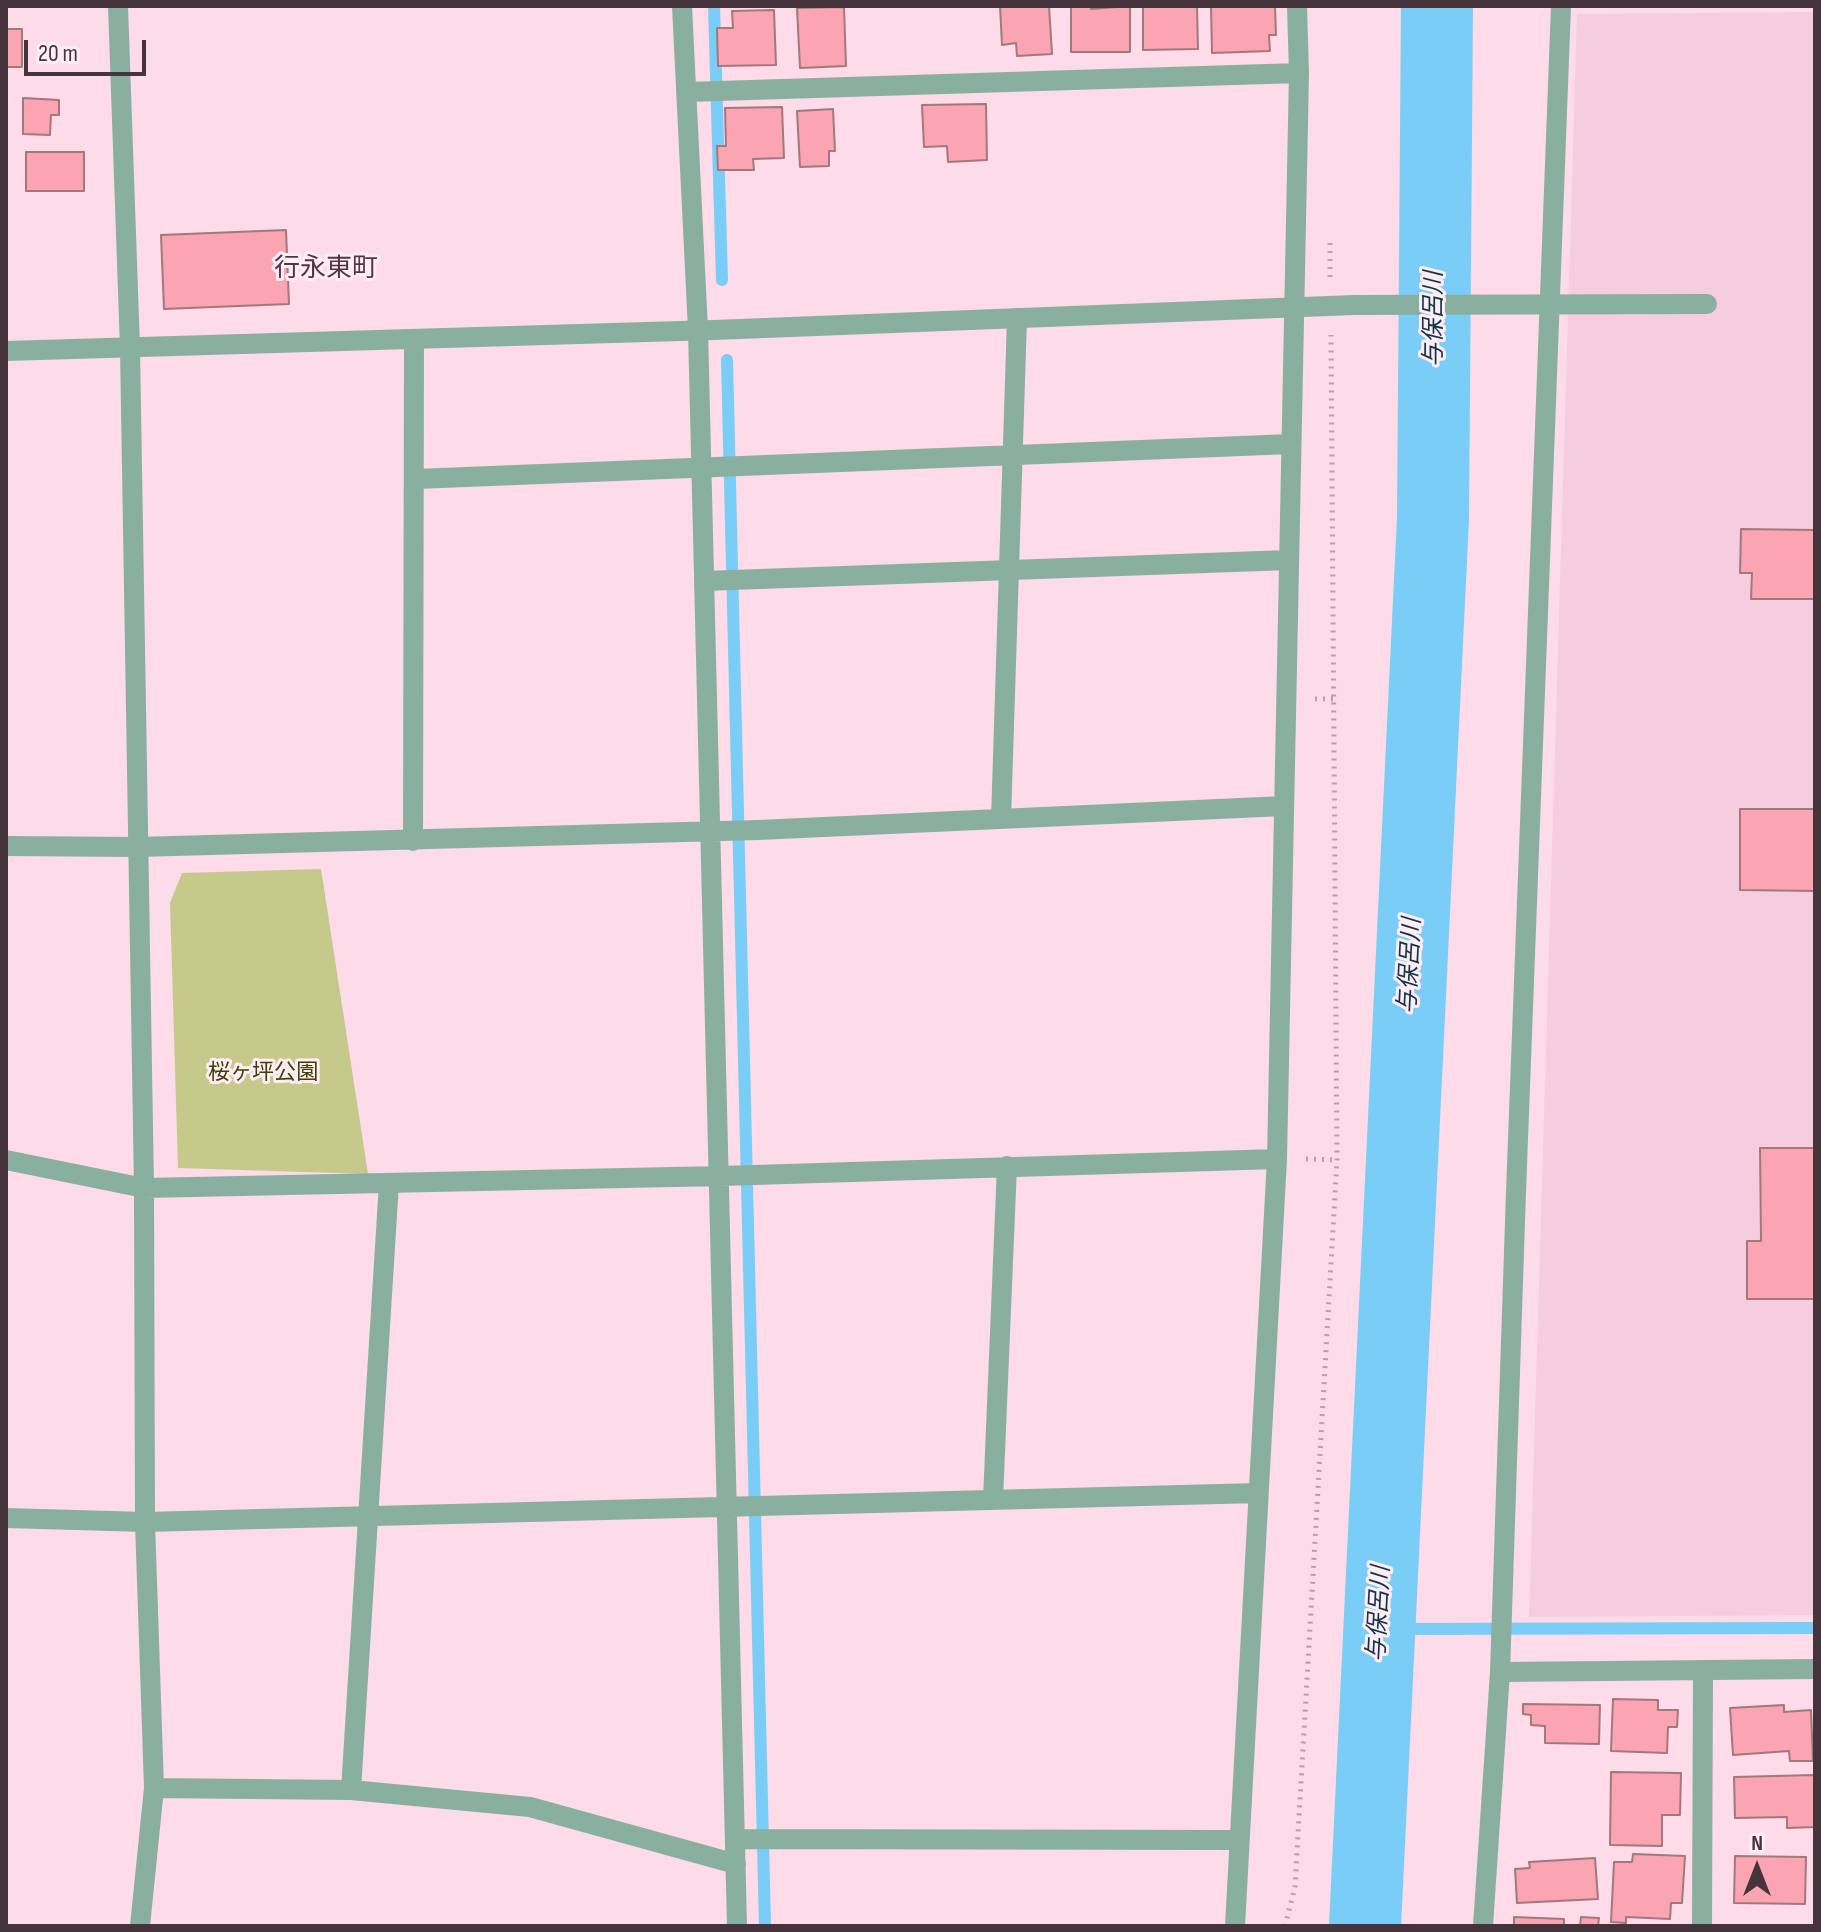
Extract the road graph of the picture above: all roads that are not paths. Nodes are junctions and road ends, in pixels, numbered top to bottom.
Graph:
1 (118, 6) edge
2 (682, 6) edge
3 (1297, 6) edge
4 (1561, 6) edge
5 (1299, 73) junction
6 (686, 92) junction
7 (1707, 304) dead end
8 (1548, 305) junction
9 (1294, 308) junction
10 (1017, 318) junction
11 (698, 330) junction
12 (414, 339) junction
13 (130, 348) junction
14 (6, 351) edge
15 (1291, 444) junction
16 (1012, 455) junction
17 (701, 466) junction
18 (416, 479) junction
19 (1289, 560) junction
20 (1008, 570) junction
21 (704, 581) junction
22 (1284, 806) junction
23 (1001, 819) junction
24 (714, 830) junction
25 (413, 841) junction
26 (6, 846) edge
27 (137, 847) junction
28 (1277, 1159) junction
29 (6, 1160) edge
30 (1007, 1166) junction
31 (720, 1176) junction
32 (389, 1183) junction
33 (144, 1188) junction
34 (1258, 1493) junction
35 (993, 1500) junction
36 (727, 1507) junction
37 (369, 1516) junction
38 (6, 1518) edge
39 (145, 1522) junction
40 (1815, 1669) edge
41 (1703, 1670) junction
42 (1500, 1672) junction
43 (154, 1788) junction
44 (351, 1790) junction
45 (735, 1839) junction
46 (1239, 1840) junction
47 (736, 1864) junction
48 (140, 1926) edge
49 (737, 1926) edge
50 (1235, 1926) edge
51 (1483, 1926) edge
52 (1702, 1926) edge

1 - 13 street
2 - 6 street
3 - 5 street
4 - 8 street
5 - 6 street
5 - 9 street
6 - 11 street
7 - 8 street
8 - 9 street
8 - 42 street
9 - 10 street
9 - 15 street
10 - 11 street
10 - 16 street
11 - 12 street
11 - 17 street
12 - 13 street
12 - 18 street
13 - 14 street
13 - 27 street
15 - 16 street
15 - 19 street
16 - 17 street
16 - 20 street
17 - 18 street
17 - 21 street
18 - 25 street
19 - 20 street
19 - 22 street
20 - 21 street
20 - 23 street
21 - 24 street
22 - 23 street
22 - 28 street
23 - 24 street
24 - 25 street
24 - 31 street
25 - 27 street
26 - 27 street
27 - 33 street
28 - 30 street
28 - 34 street
29 - 33 street
30 - 31 street
30 - 35 street
31 - 32 street
31 - 36 street
32 - 33 street
32 - 37 street
33 - 39 street
34 - 35 street
34 - 46 street
35 - 36 street
36 - 37 street
36 - 45 street
37 - 39 street
37 - 44 street
38 - 39 street
39 - 43 street
40 - 41 street
41 - 42 street
41 - 52 street
42 - 51 street
43 - 44 street
43 - 48 street
44 - 47 street
45 - 46 street
45 - 47 street
46 - 50 street
47 - 49 street

